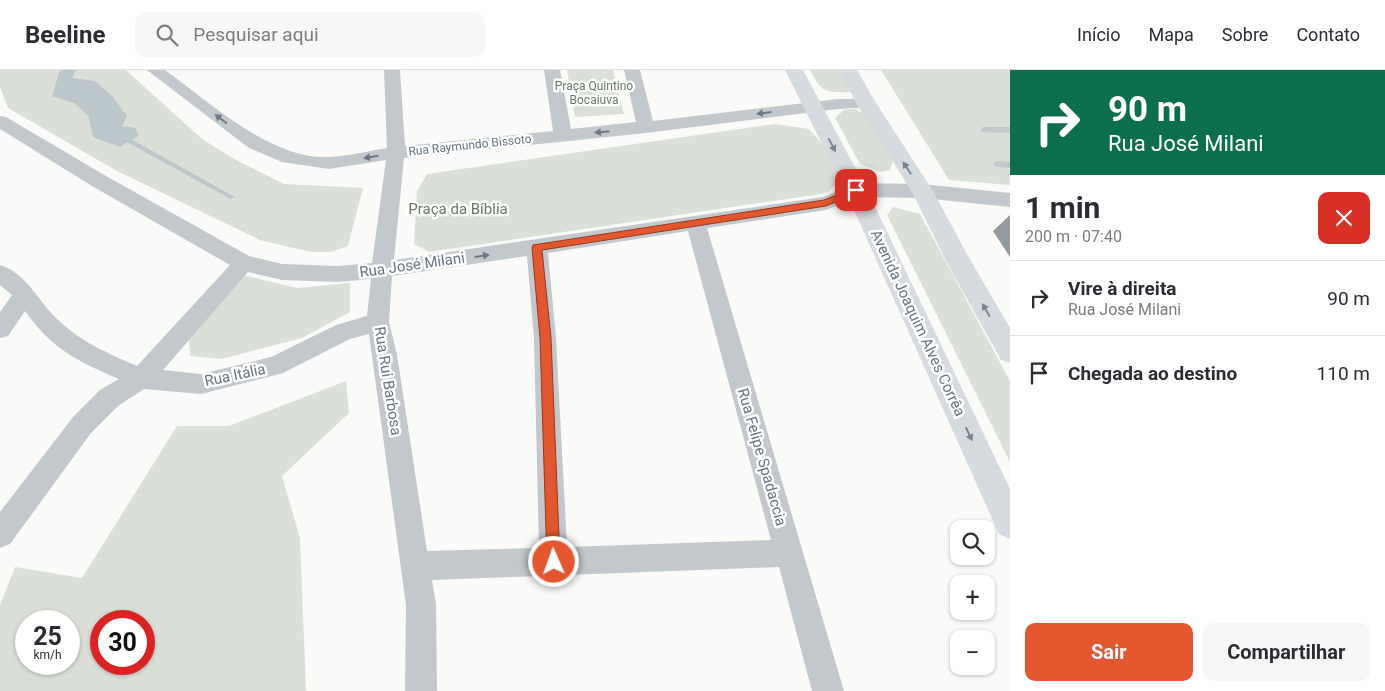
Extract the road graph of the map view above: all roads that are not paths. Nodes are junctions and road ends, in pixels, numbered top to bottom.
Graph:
1 (155, 70) edge
2 (391, 70) edge
3 (552, 70) edge
4 (632, 70) edge
5 (794, 70) edge
6 (848, 70) edge
7 (866, 103) junction
8 (812, 107) junction
9 (0, 121) edge
10 (646, 127) junction
11 (984, 130) dead end
12 (1010, 130) edge
13 (563, 136) junction
14 (396, 153) junction
15 (997, 164) dead end
16 (1010, 165) edge
17 (856, 190) junction
18 (922, 191) junction
19 (1010, 200) edge
20 (696, 223) junction
21 (537, 248) junction
22 (244, 263) junction
23 (382, 270) junction
24 (0, 274) edge
25 (25, 294) junction
26 (378, 322) junction
27 (0, 329) edge
28 (1010, 352) edge
29 (142, 378) junction
30 (1010, 523) edge
31 (0, 534) edge
32 (790, 553) junction
33 (554, 562) junction
34 (416, 566) junction
35 (421, 691) edge
36 (828, 691) edge

14 -> 1 street, Rua Raymundo Bissoto
2 - 14 street, Rua Rui Barbosa
3 - 13 street
4 - 10 street
5 - 8 main road, Avenida Joaquim Alves Corrêa
6 - 7 main road
7 - 8 street, Rua Raymundo Bissoto
18 -> 7 main road
8 -> 10 street, Rua Raymundo Bissoto
8 -> 17 main road, Avenida Joaquim Alves Corrêa
9 - 22 street, Rua José Milani
10 -> 13 street, Rua Raymundo Bissoto
11 - 12 lane
13 - 14 street, Rua Raymundo Bissoto
14 - 23 street, Rua Rui Barbosa
15 - 16 lane
17 - 18 street
17 - 20 street, Rua José Milani
17 -> 30 main road, Avenida Joaquim Alves Corrêa
18 - 19 street
28 -> 18 main road
20 - 21 street, Rua José Milani
20 - 32 street, Rua Felipe Spadaccia
23 -> 21 street, Rua José Milani
21 - 33 street
22 - 23 street, Rua José Milani
22 - 29 street
23 - 26 street, Rua Rui Barbosa
24 - 25 street, Rua Itália
25 - 27 street
25 - 29 street, Rua Itália
26 - 29 street, Rua Itália
26 - 34 street, Rua Rui Barbosa
29 - 31 street
32 - 33 street
32 - 36 street, Rua Felipe Spadaccia
33 - 34 street
34 - 35 street, Rua Rui Barbosa

